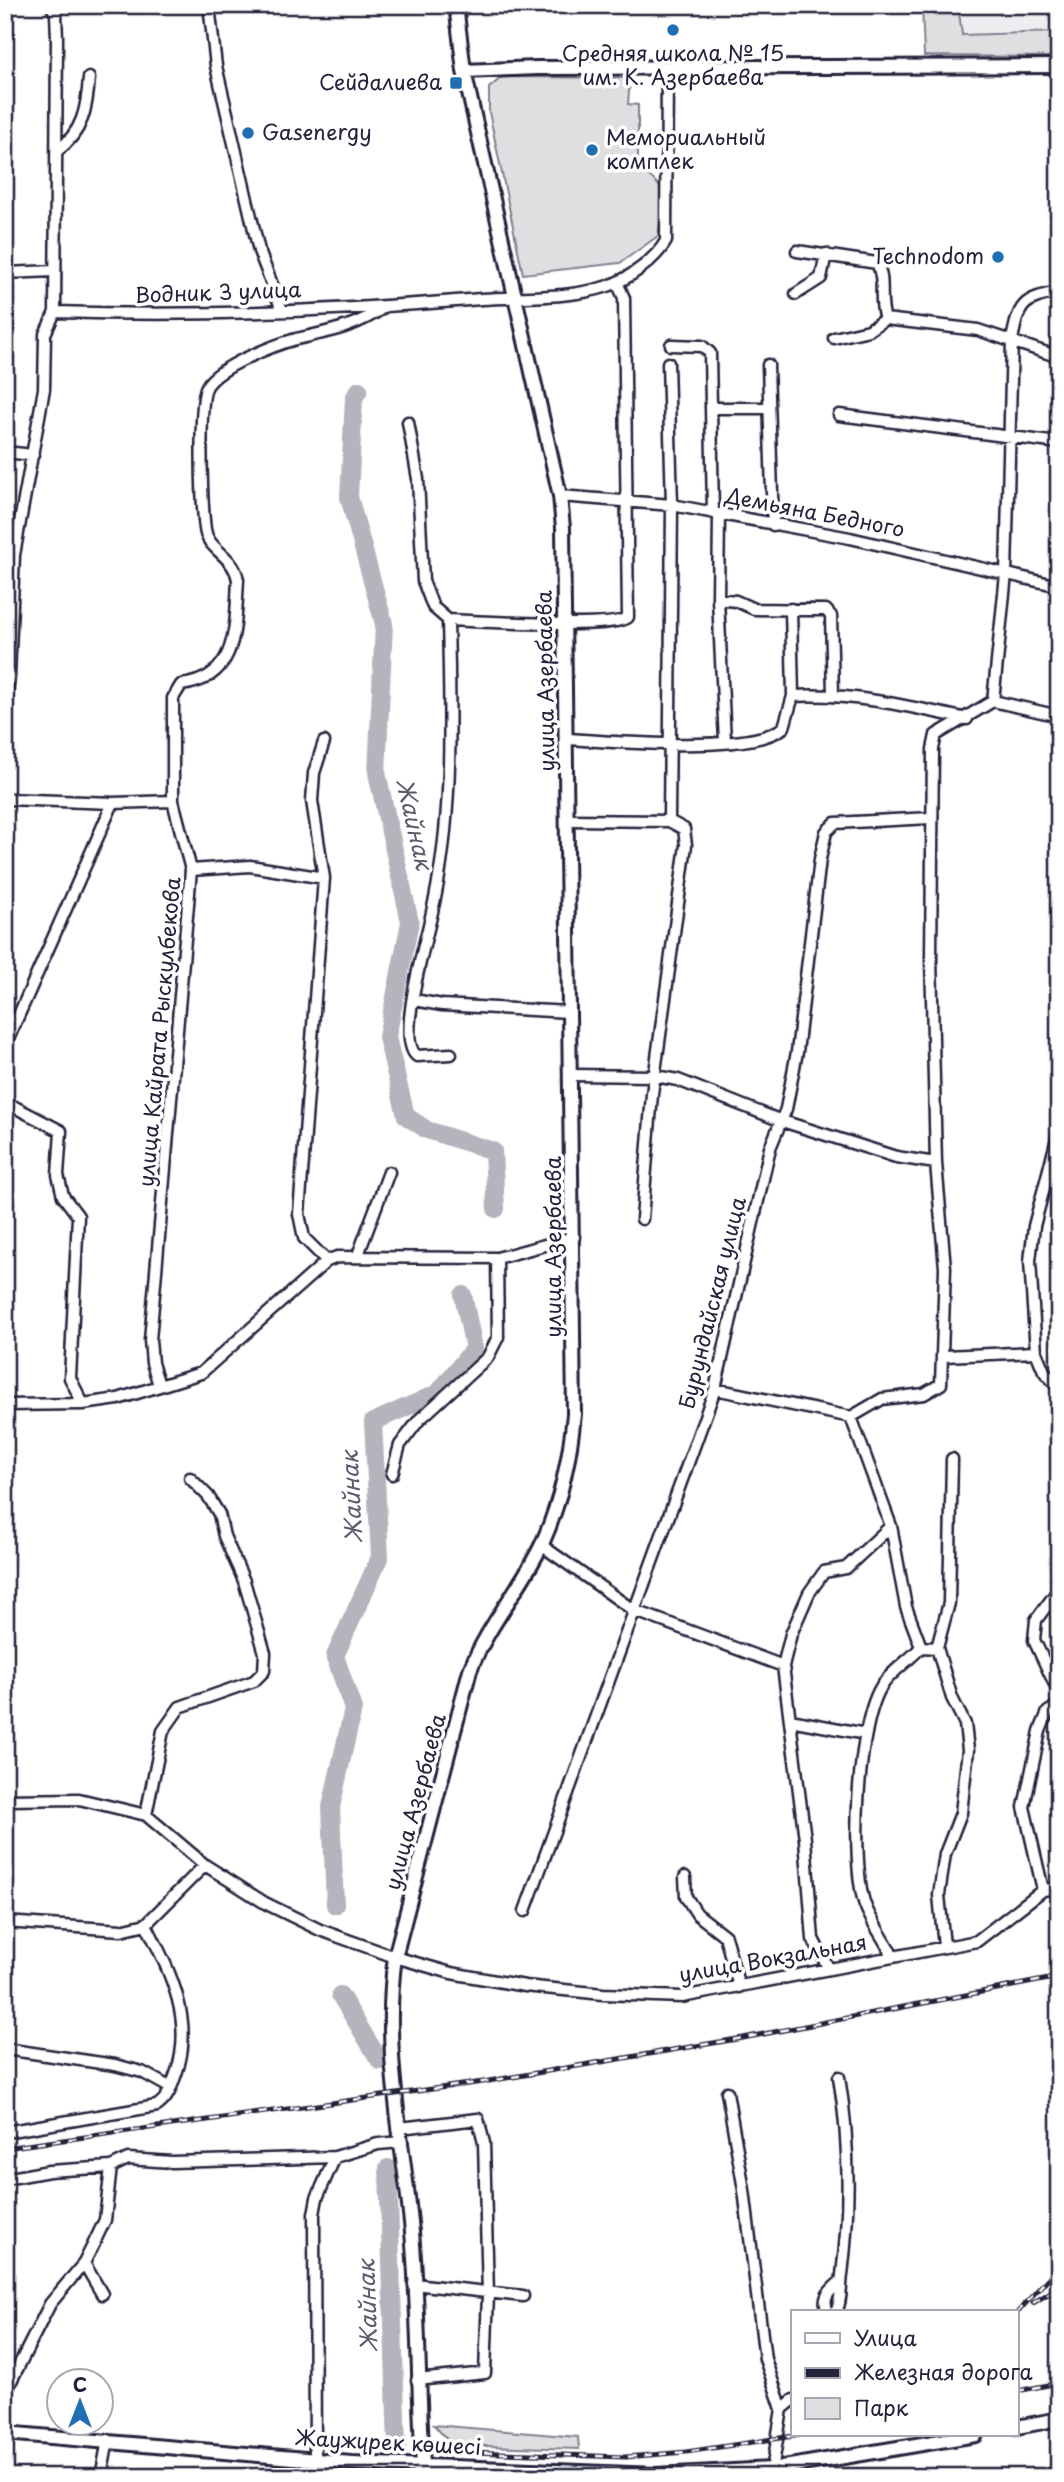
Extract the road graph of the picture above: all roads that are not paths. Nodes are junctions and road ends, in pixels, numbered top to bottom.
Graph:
1 (209, 5) edge
2 (456, 5) edge
3 (56, 8) edge
4 (1059, 66) edge
5 (667, 68) junction
6 (464, 71) junction
7 (89, 78) dead end
8 (57, 151) junction
9 (797, 251) dead end
10 (826, 254) junction
11 (55, 271) junction
12 (5, 273) edge
13 (617, 282) junction
14 (1059, 292) edge
15 (796, 294) dead end
16 (514, 297) junction
17 (384, 307) junction
18 (282, 310) junction
19 (55, 312) junction
20 (885, 319) junction
21 (834, 338) dead end
22 (1012, 340) junction
23 (671, 345) dead end
24 (1059, 357) edge
25 (668, 363) dead end
26 (768, 365) dead end
27 (713, 408) junction
28 (769, 408) junction
29 (839, 415) dead end
30 (408, 422) dead end
31 (1009, 437) junction
32 (1059, 443) edge
33 (5, 452) edge
34 (33, 455) junction
35 (560, 496) junction
36 (627, 502) junction
37 (672, 505) junction
38 (716, 515) junction
39 (773, 525) junction
40 (1006, 574) junction
41 (1059, 586) edge
42 (718, 599) junction
43 (791, 609) junction
44 (447, 620) junction
45 (565, 624) junction
46 (833, 694) junction
47 (793, 696) junction
48 (993, 701) junction
49 (5, 704) edge
50 (1059, 716) edge
51 (967, 719) junction
52 (566, 738) junction
53 (725, 741) junction
54 (324, 743) dead end
55 (670, 745) junction
56 (5, 799) edge
57 (173, 801) junction
58 (114, 803) junction
59 (932, 818) junction
60 (568, 820) junction
61 (669, 821) junction
62 (191, 870) junction
63 (324, 878) junction
64 (414, 1000) junction
65 (569, 1012) junction
66 (5, 1046) edge
67 (451, 1054) dead end
68 (571, 1075) junction
69 (655, 1076) junction
70 (5, 1102) edge
71 (779, 1120) junction
72 (1059, 1130) edge
73 (936, 1163) junction
74 (389, 1172) dead end
75 (642, 1219) dead end
76 (574, 1237) junction
77 (358, 1255) junction
78 (498, 1258) junction
79 (327, 1261) junction
80 (1036, 1352) junction
81 (944, 1356) junction
82 (159, 1385) junction
83 (1059, 1388) edge
84 (715, 1389) junction
85 (83, 1404) junction
86 (5, 1405) edge
87 (851, 1417) junction
88 (952, 1459) dead end
89 (392, 1474) dead end
90 (190, 1478) dead end
91 (891, 1526) junction
92 (541, 1545) junction
93 (1059, 1589) edge
94 (633, 1610) junction
95 (922, 1647) junction
96 (937, 1648) junction
97 (783, 1666) junction
98 (1059, 1693) edge
99 (1059, 1705) edge
100 (790, 1720) junction
101 (866, 1734) junction
102 (5, 1800) edge
103 (146, 1815) junction
104 (205, 1865) junction
105 (685, 1877) dead end
106 (1059, 1888) edge
107 (1043, 1890) junction
108 (525, 1911) dead end
109 (5, 1922) edge
110 (146, 1924) junction
111 (944, 1947) junction
112 (893, 1956) junction
113 (395, 1957) junction
114 (830, 1969) junction
115 (739, 1987) junction
116 (5, 2049) edge
117 (839, 2077) dead end
118 (171, 2088) junction
119 (727, 2092) dead end
120 (400, 2128) junction
121 (5, 2132) edge
122 (402, 2142) junction
123 (335, 2157) junction
124 (111, 2167) junction
125 (5, 2179) edge
126 (84, 2263) junction
127 (841, 2281) junction
128 (414, 2284) junction
129 (102, 2294) dead end
130 (488, 2294) junction
131 (523, 2296) dead end
132 (827, 2310) edge
133 (836, 2310) edge
134 (417, 2380) junction
135 (5, 2393) edge
136 (791, 2402) edge
137 (782, 2409) junction
138 (1059, 2419) edge
139 (1018, 2427) edge
140 (5, 2433) edge
141 (971, 2436) edge
142 (108, 2440) junction
143 (316, 2460) junction
144 (424, 2465) junction
145 (772, 2473) edge
146 (656, 2476) edge
147 (102, 2477) edge

1 - 18 street
2 - 6 main road, улица Азербаева
3 - 8 street
4 - 5 main road
5 - 6 main road
5 - 13 street, Водник 3 улица
6 - 16 main road, улица Азербаева
7 - 8 street
8 - 11 street
9 - 10 street
10 - 15 street
10 - 20 street
11 - 12 street
11 - 19 street
13 - 16 street, Водник 3 улица
13 - 36 street
14 - 22 street
16 - 17 street, Водник 3 улица
16 - 35 main road, улица Азербаева
17 - 18 street, Водник 3 улица
17 - 57 street
18 - 19 street, Водник 3 улица
19 - 34 street
20 - 21 street
20 - 22 street
22 - 24 street
22 - 31 street
23 - 27 street
25 - 37 street
26 - 28 street
27 - 28 street
27 - 38 street
28 - 39 street
29 - 31 street
30 - 44 street
31 - 32 street
31 - 40 street
33 - 34 street
34 - 49 street
35 - 36 street, Демьяна Бедного
35 - 45 main road, улица Азербаева
36 - 37 street, Демьяна Бедного
36 - 45 street
37 - 38 street, Демьяна Бедного
37 - 55 street
38 - 39 street, Демьяна Бедного
38 - 42 street
39 - 40 street, Демьяна Бедного
40 - 41 street, Демьяна Бедного
40 - 48 street
42 - 43 street
42 - 53 street
43 - 46 street
43 - 47 street
44 - 45 street
44 - 64 street
45 - 52 main road, улица Азербаева
46 - 47 street
46 - 51 street
47 - 53 street
48 - 50 street
48 - 51 street
51 - 59 street
52 - 55 street
52 - 60 main road, улица Азербаева
53 - 55 street
54 - 63 street
55 - 61 street
56 - 58 street
57 - 58 street
57 - 62 street
58 - 66 street
59 - 71 street, Бурундайская улица
59 - 73 street
60 - 61 street
60 - 65 main road, улица Азербаева
61 - 69 street
62 - 63 street, улица Кайрата Рыскулбекова
62 - 82 street, улица Кайрата Рыскулбекова
63 - 79 street
64 - 65 street
64 - 67 street
65 - 68 main road, улица Азербаева
68 - 69 street
68 - 76 main road, улица Азербаева
69 - 71 street
69 - 75 street
70 - 85 street
71 - 73 street
71 - 84 street, Бурундайская улица
72 - 80 street
73 - 81 street
74 - 77 street
76 - 78 street
76 - 92 main road, улица Азербаева
77 - 78 street
77 - 79 street
78 - 89 street
79 - 82 street
80 - 81 street
80 - 83 street
81 - 87 street
82 - 85 street
84 - 87 street
84 - 94 street, Бурундайская улица
85 - 86 street
87 - 91 street
88 - 96 street
90 - 103 street
91 - 95 street
91 - 97 street
92 - 94 street
92 - 113 main road, улица Азербаева
93 - 98 street
94 - 97 street
94 - 108 street, Бурундайская улица
95 - 96 street
95 - 101 street
96 - 111 street
97 - 100 street
99 - 107 street
100 - 101 street
100 - 114 street
101 - 112 street
102 - 103 street
103 - 104 street, улица Вокзальная
104 - 110 street
104 - 113 street, улица Вокзальная
105 - 115 street
106 - 107 street
107 - 111 street, улица Вокзальная
109 - 110 street
110 - 118 street
111 - 112 street, улица Вокзальная
112 - 114 street, улица Вокзальная
113 - 115 street, улица Вокзальная
113 - 120 main road, улица Азербаева
114 - 115 street, улица Вокзальная
116 - 118 street
117 - 127 street
118 - 121 street
119 - 137 street
120 - 122 main road, улица Азербаева
120 - 130 street
122 - 123 street
122 - 128 main road, улица Азербаева
123 - 124 street
123 - 143 street
124 - 125 street
124 - 126 street
126 - 129 street
126 - 135 street
127 - 132 street
127 - 133 street
128 - 130 street
128 - 134 main road, улица Азербаева
130 - 131 street
130 - 134 street
134 - 144 main road, улица Азербаева
136 - 137 street
137 - 145 street
138 - 139 main road
140 - 142 main road, Жаужүрек көшесі
141 - 145 main road, Жаужүрек көшесі
142 - 143 main road, Жаужүрек көшесі
142 - 147 street
143 - 144 main road, Жаужүрек көшесі
144 - 146 main road, Жаужүрек көшесі
145 - 146 main road, Жаужүрек көшесі

